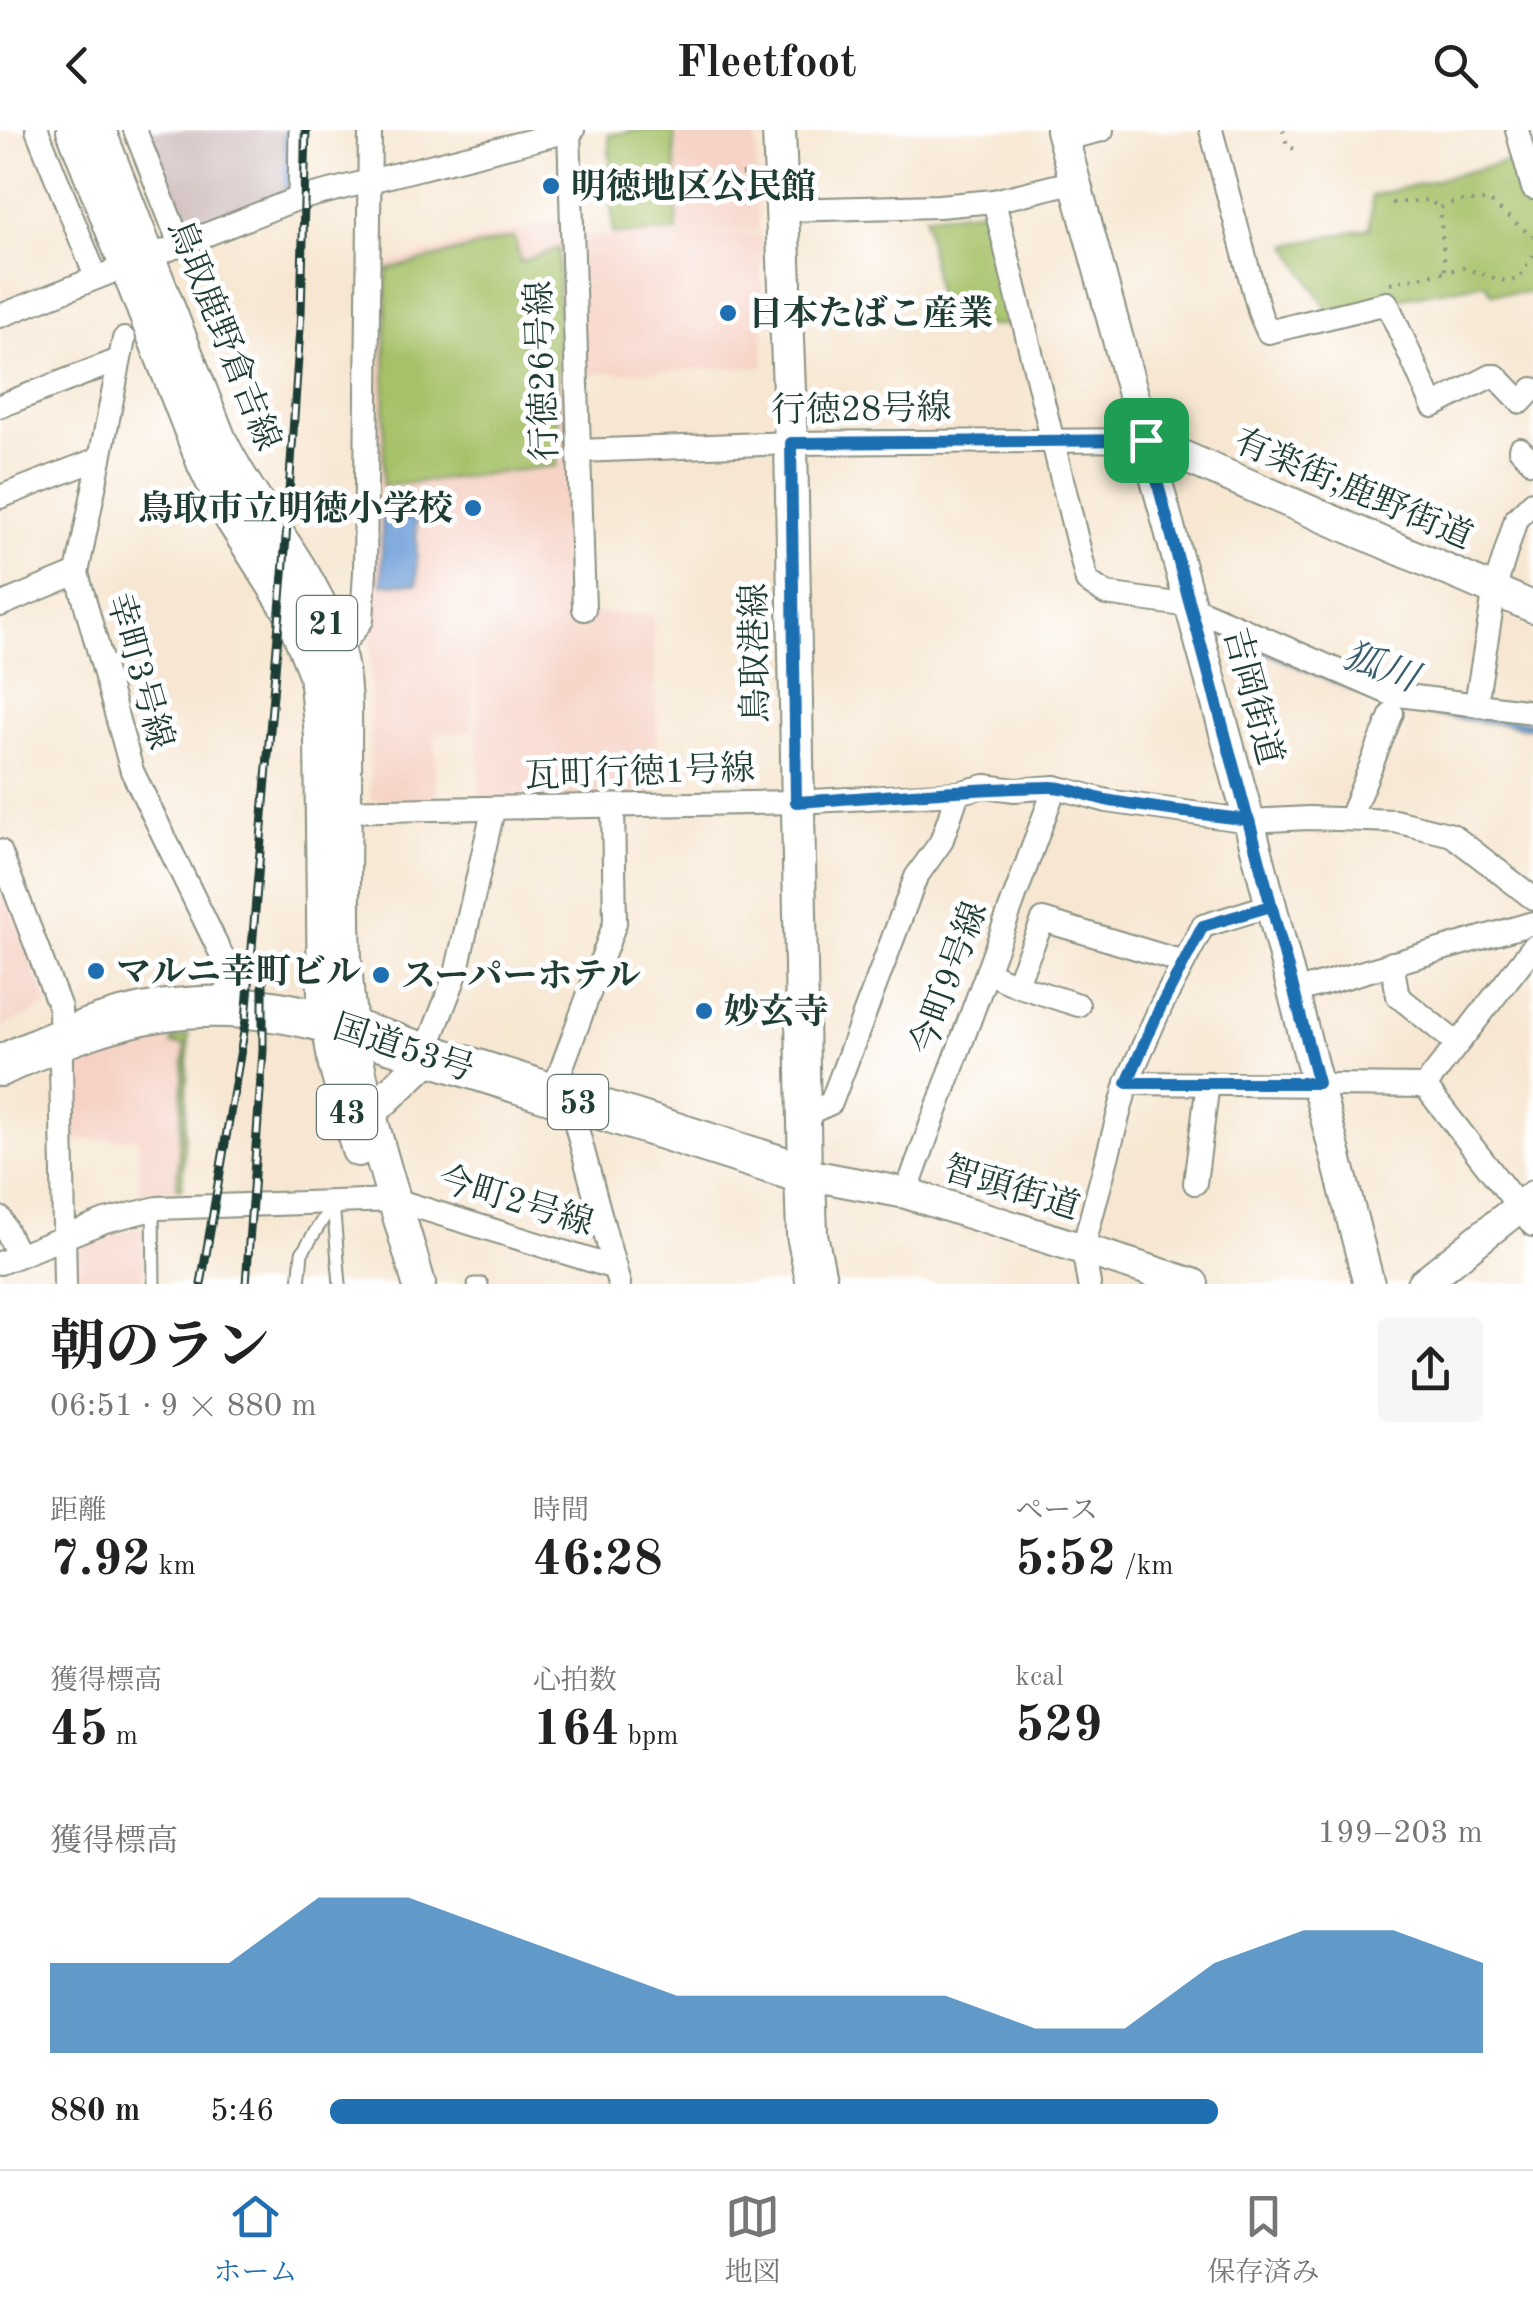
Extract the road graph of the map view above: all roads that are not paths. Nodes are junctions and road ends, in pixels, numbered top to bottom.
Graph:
1 (37, 130) edge
2 (74, 130) edge
3 (99, 130) edge
4 (135, 130) edge
5 (294, 130) edge
6 (370, 130) edge
7 (570, 130) edge
8 (779, 130) edge
9 (1102, 130) edge
10 (1211, 130) edge
11 (1517, 130) edge
12 (1062, 134) edge
13 (370, 180) junction
14 (1076, 181) junction
15 (1533, 188) edge
16 (294, 200) junction
17 (994, 200) junction
18 (783, 210) junction
19 (180, 244) junction
20 (124, 266) junction
21 (0, 316) edge
22 (1533, 389) edge
23 (0, 406) edge
24 (1053, 440) junction
25 (1146, 440) junction
26 (791, 443) junction
27 (579, 451) junction
28 (98, 459) junction
29 (0, 497) edge
30 (1533, 502) edge
31 (77, 573) junction
32 (1495, 588) junction
33 (0, 605) edge
34 (1190, 606) junction
35 (1533, 607) edge
36 (584, 609) dead end
37 (338, 650) junction
38 (1476, 704) junction
39 (1392, 712) dead end
40 (1533, 712) edge
41 (1055, 787) junction
42 (958, 793) junction
43 (796, 802) junction
44 (612, 807) junction
45 (493, 810) junction
46 (334, 811) junction
47 (1350, 818) junction
48 (1249, 820) junction
49 (0, 852) edge
50 (1533, 898) edge
51 (1271, 906) junction
52 (1533, 924) edge
53 (1533, 947) edge
54 (1184, 962) junction
55 (1392, 963) junction
56 (987, 972) junction
57 (1016, 984) junction
58 (1294, 992) junction
59 (228, 1004) junction
60 (1078, 1005) dead end
61 (339, 1026) junction
62 (62, 1038) junction
63 (1456, 1044) junction
64 (428, 1054) junction
65 (0, 1066) edge
66 (1127, 1083) junction
67 (1208, 1083) junction
68 (1318, 1083) junction
69 (1425, 1086) junction
70 (560, 1097) junction
71 (371, 1112) junction
72 (804, 1115) junction
73 (805, 1174) junction
74 (1195, 1183) dead end
75 (906, 1193) junction
76 (384, 1201) junction
77 (333, 1203) junction
78 (153, 1209) junction
79 (1528, 1210) edge
80 (0, 1218) edge
81 (64, 1236) junction
82 (1082, 1248) junction
83 (9, 1259) edge
84 (617, 1276) edge
85 (64, 1284) edge
86 (154, 1284) edge
87 (299, 1284) edge
88 (340, 1284) edge
89 (396, 1284) edge
90 (419, 1284) edge
91 (474, 1284) edge
92 (482, 1284) edge
93 (817, 1284) edge
94 (1089, 1284) edge
95 (1193, 1284) edge
96 (1369, 1284) edge
97 (1422, 1284) edge

1 - 20 street
2 - 20 main road, 鳥取鹿野倉吉線 / 21
3 - 20 main road, 鳥取鹿野倉吉線 / 21
4 - 19 street
5 - 16 lane
6 - 13 street
7 - 13 street
7 - 27 street, 行徳26号線
8 - 18 main road, 鳥取港線
9 - 12 street
10 - 22 street
11 - 15 street
12 - 14 street, 吉岡街道
13 - 16 street
13 - 37 street
14 - 17 street
14 - 25 street, 吉岡街道
16 - 19 street
17 - 18 street
17 - 24 street
18 - 26 main road, 鳥取港線
19 - 20 street
20 - 21 street
20 - 37 main road, 鳥取鹿野倉吉線 / 21
20 - 46 main road, 鳥取鹿野倉吉線 / 21
23 - 28 street, 幸町3号線
24 - 25 street, 行徳28号線
24 - 26 street, 行徳28号線
24 - 34 street
25 - 32 street, 有楽街;鹿野街道
25 - 34 street, 吉岡街道
26 - 27 street, 行徳28号線
26 - 43 main road, 鳥取港線
27 - 36 street, 行徳26号線
28 - 29 street
28 - 31 street, 幸町3号線
30 - 32 street
31 - 33 street
31 - 59 street, 幸町3号線
32 - 35 street, 有楽街;鹿野街道
32 - 38 street
34 - 38 street
34 - 48 street, 吉岡街道
37 - 46 main road, 鳥取鹿野倉吉線 / 21
38 - 40 street
39 - 47 street
41 - 42 street, 瓦町行徳1号線
41 - 48 street, 瓦町行徳1号線
41 - 56 street, 今町9号線
42 - 43 street, 瓦町行徳1号線
42 - 72 street
43 - 44 street, 瓦町行徳1号線
43 - 72 main road, 鳥取港線
44 - 45 street, 瓦町行徳1号線
44 - 70 street
45 - 46 street, 瓦町行徳1号線
45 - 64 street
46 - 61 main road, 鳥取鹿野倉吉線 / 21
47 - 48 street, 瓦町行徳1号線
47 - 50 street, 瓦町行徳1号線
48 - 51 street, 吉岡街道
49 - 62 street
51 - 54 street
51 - 58 street, 吉岡街道
52 - 55 street
53 - 63 street
54 - 57 street
54 - 66 street
55 - 58 street
55 - 63 street
56 - 57 street
56 - 75 street, 今町9号線
57 - 60 street
58 - 68 street, 吉岡街道
59 - 61 highway, 国道53号 / 53
59 - 62 highway, 国道53号 / 53
61 - 64 highway, 国道53号 / 53
61 - 71 main road, 43
61 - 76 main road, 43
62 - 65 highway, 国道53号 / 53
62 - 81 street
63 - 69 street
64 - 70 highway, 国道53号 / 53
64 - 71 main road
66 - 67 street
66 - 82 street
67 - 68 street
67 - 74 street
68 - 69 street
68 - 96 street, 吉岡街道
69 - 79 street
70 - 73 highway, 国道53号 / 53
70 - 84 street
71 - 76 main road, 43
72 - 73 main road, 鳥取港線
73 - 75 street, 智頭街道
73 - 93 highway
75 - 82 street, 智頭街道
76 - 77 street, 今町2号線
76 - 84 street, 今町2号線
76 - 89 main road, 43
76 - 90 main road, 43
77 - 78 street, 今町2号線
77 - 87 lane
77 - 88 lane
78 - 81 street, 今町2号線
78 - 86 lane
79 - 97 street
80 - 83 street
81 - 83 street, 今町2号線
81 - 85 street
82 - 94 street
82 - 95 street, 智頭街道
91 - 92 lane

